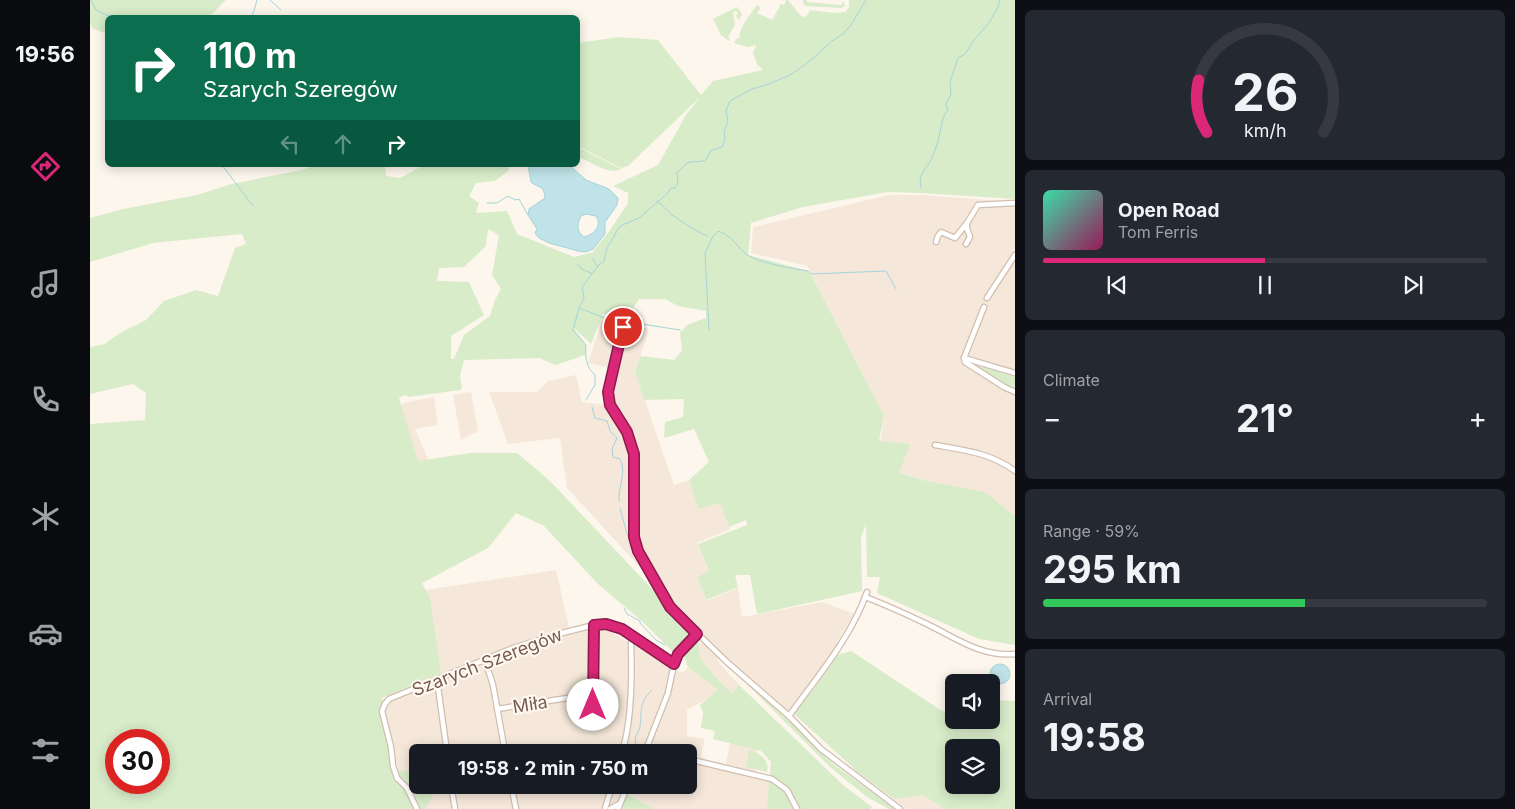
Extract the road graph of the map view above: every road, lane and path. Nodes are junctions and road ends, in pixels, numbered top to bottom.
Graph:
1 (1015, 203) edge
2 (967, 223) junction
3 (936, 242) dead end
4 (966, 244) dead end
5 (1015, 256) edge
6 (987, 298) dead end
7 (984, 307) dead end
8 (623, 327) dead end
9 (964, 358) junction
10 (1015, 373) edge
11 (1015, 392) edge
12 (935, 445) dead end
13 (1015, 471) edge
14 (594, 625) junction
15 (697, 634) junction
16 (633, 636) junction
17 (1015, 654) edge
18 (485, 660) junction
19 (674, 664) junction
20 (437, 680) junction
21 (593, 694) junction
22 (498, 709) junction
23 (593, 716) dead end
24 (789, 716) junction
25 (446, 744) edge
26 (505, 744) edge
27 (625, 744) edge
28 (648, 744) edge
29 (697, 761) edge
30 (452, 794) edge
31 (514, 794) edge
32 (609, 794) edge
33 (624, 794) edge
34 (618, 807) edge
35 (416, 809) edge
36 (455, 809) edge
37 (516, 809) edge
38 (605, 809) edge
39 (610, 809) edge
40 (797, 809) edge
41 (900, 809) edge

1 - 2 street
2 - 3 street
2 - 4 street
5 - 6 street
7 - 9 street
8 - 15 street
9 - 10 street
9 - 11 street
12 - 13 street
14 - 16 street, Szarych Szeregów
14 - 18 street, Szarych Szeregów
14 - 21 street
15 - 19 street
15 - 24 street
16 - 19 street, Szarych Szeregów
16 - 27 street
17 - 24 street
18 - 20 street, Szarych Szeregów
18 - 22 street, Miła
19 - 28 street
20 - 25 street
20 - 35 street, Szarych Szeregów
21 - 22 street, Miła
21 - 23 street
22 - 26 street, Miła
24 - 41 street
29 - 40 street
30 - 36 street
31 - 37 street
32 - 38 street
33 - 34 street
34 - 39 street

